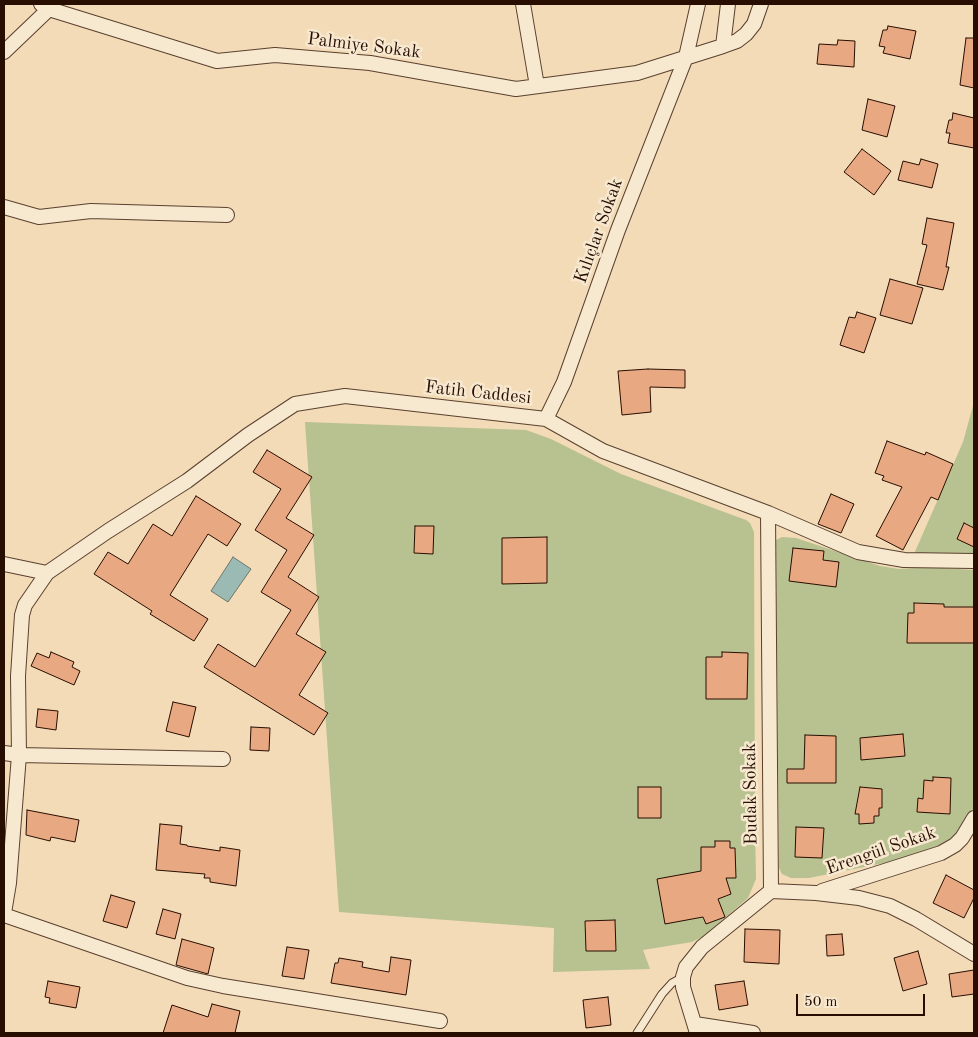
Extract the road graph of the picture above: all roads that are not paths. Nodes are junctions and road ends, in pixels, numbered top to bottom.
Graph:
1 (523, 4) edge
2 (698, 4) edge
3 (728, 4) edge
4 (761, 4) edge
5 (45, 6) edge
6 (723, 46) junction
7 (4, 52) edge
8 (686, 57) junction
9 (537, 86) junction
10 (4, 207) edge
11 (227, 215) dead end
12 (546, 419) junction
13 (768, 514) junction
14 (974, 561) edge
15 (4, 564) edge
16 (47, 573) junction
17 (4, 753) edge
18 (19, 755) junction
19 (223, 760) dead end
20 (974, 818) edge
21 (771, 891) junction
22 (816, 892) junction
23 (4, 914) edge
24 (974, 954) edge
25 (683, 977) junction
26 (440, 1021) dead end
27 (696, 1029) edge
28 (637, 1033) edge
29 (753, 1033) edge

1 - 9 street
2 - 8 street, Kılıçlar Sokak
3 - 6 street
4 - 6 street, Palmiye Sokak
5 - 7 street
5 - 9 street, Palmiye Sokak
6 - 8 street, Palmiye Sokak
8 - 9 street, Palmiye Sokak
8 - 12 street, Kılıçlar Sokak
10 - 11 street
12 - 13 street, Fatih Caddesi
12 - 16 street, Fatih Caddesi
13 - 14 street, Fatih Caddesi
13 - 21 street, Budak Sokak
15 - 16 street
16 - 18 street
17 - 18 street
18 - 19 street
18 - 23 street
20 - 22 street, Erengül Sokak
21 - 22 street
21 - 25 street
22 - 24 street
23 - 26 street
25 - 27 street
25 - 28 lane
27 - 29 street

